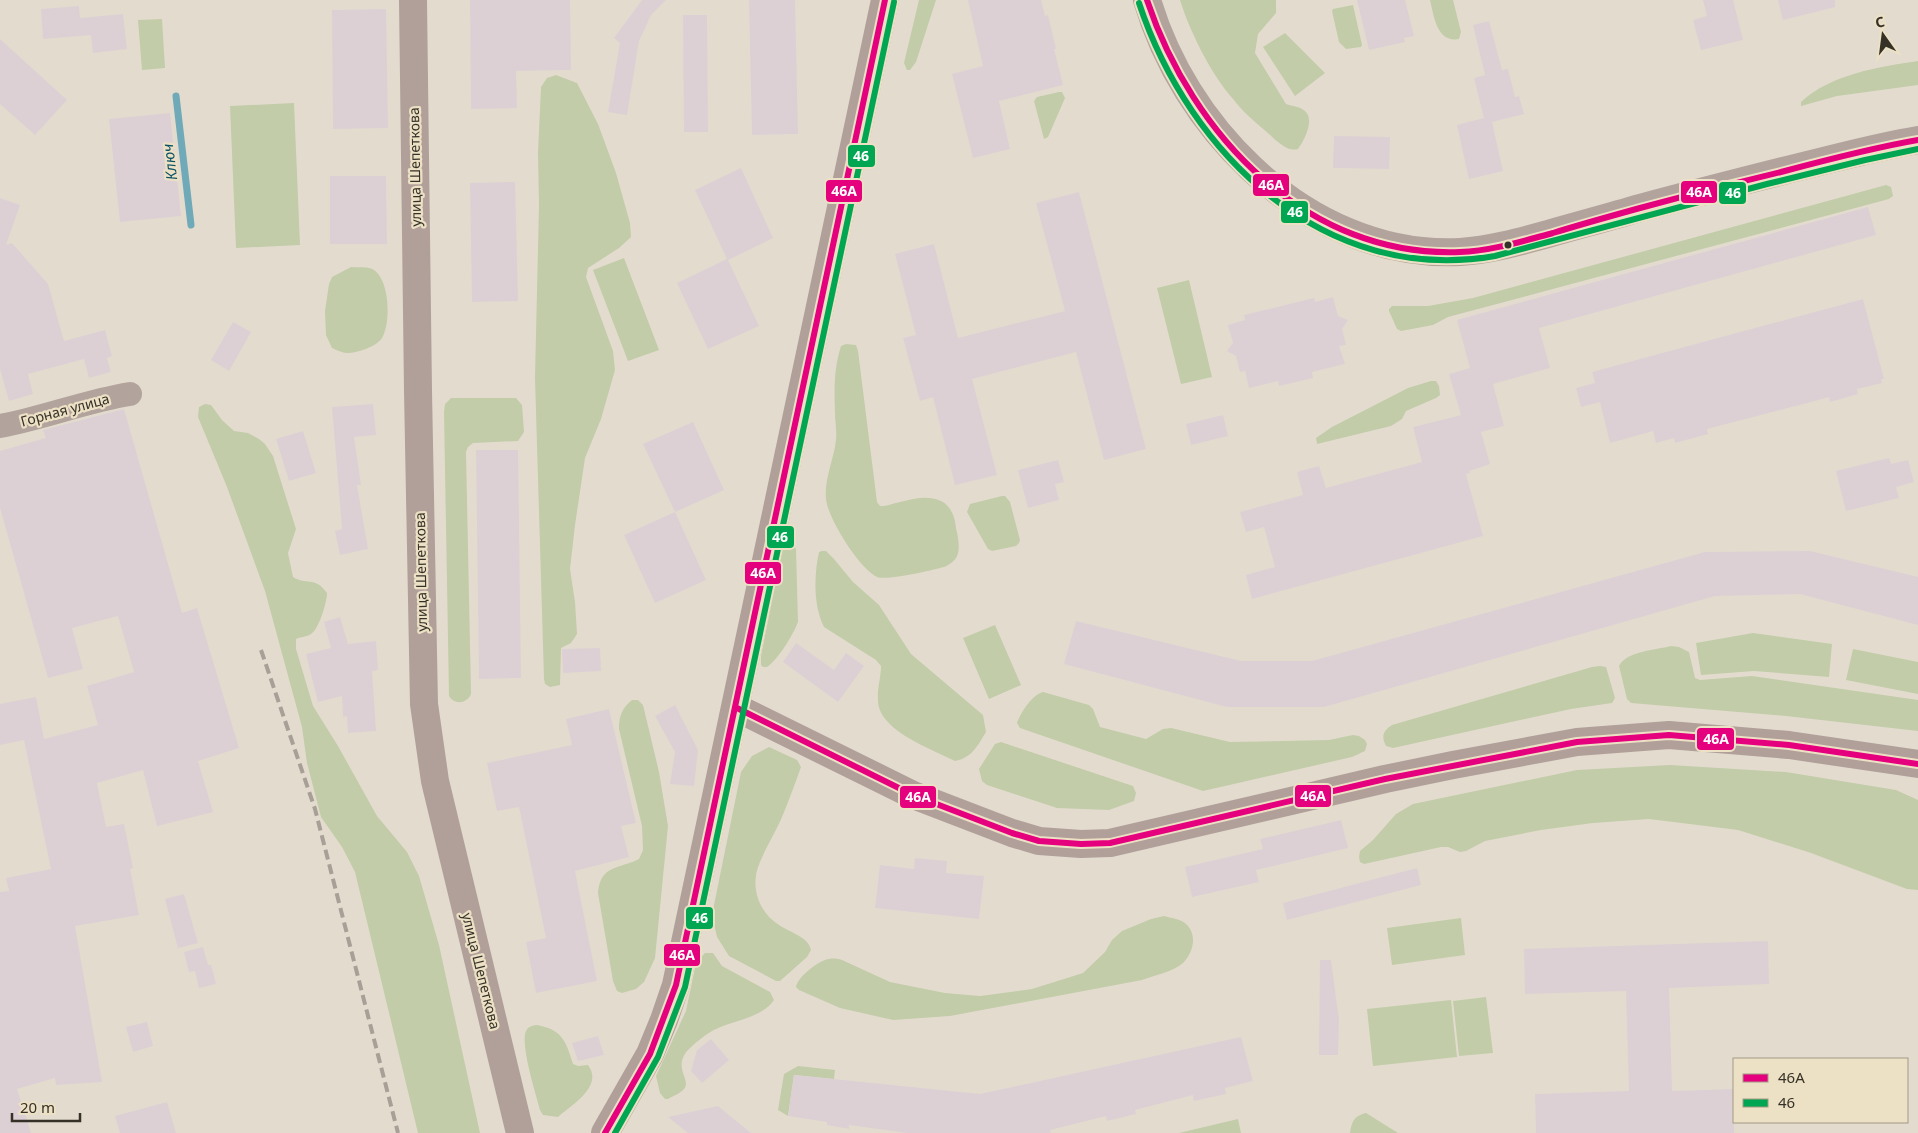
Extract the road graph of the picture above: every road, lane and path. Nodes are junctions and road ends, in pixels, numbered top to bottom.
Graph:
1 (413, 0) edge
2 (885, 0) edge
3 (1147, 0) edge
4 (1918, 140) edge
5 (130, 394) dead end
6 (0, 426) edge
7 (735, 707) junction
8 (1918, 764) edge
9 (520, 1133) edge
10 (605, 1133) edge

1 - 9 main road, улица Шепеткова
2 - 7 main road
3 - 4 street
5 - 6 street, Горная улица
7 - 8 main road
7 - 10 main road

